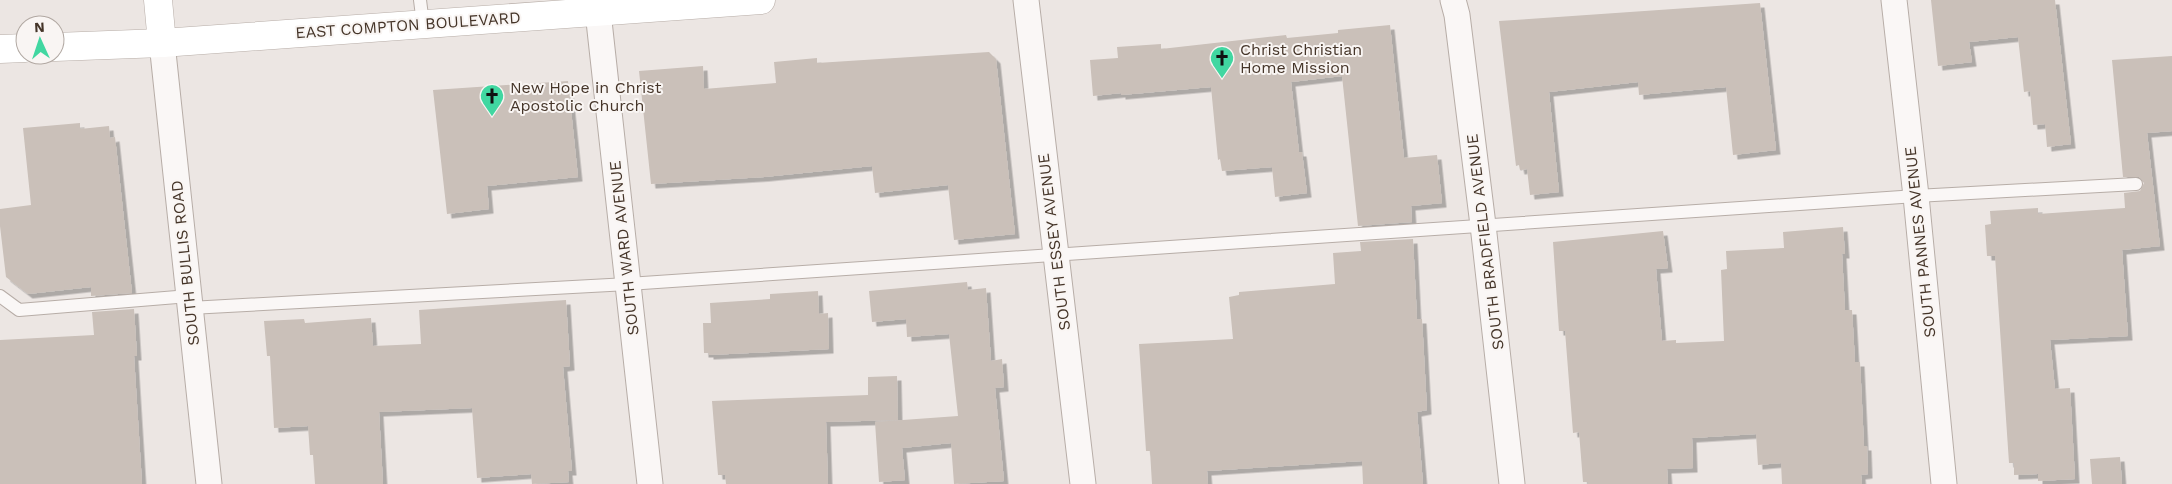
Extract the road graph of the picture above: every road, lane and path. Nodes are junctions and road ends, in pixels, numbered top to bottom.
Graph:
1 (158, 0) edge
2 (761, 0) edge
3 (1026, 0) edge
4 (1453, 0) edge
5 (1894, 0) edge
6 (422, 12) edge
7 (598, 12) junction
8 (162, 43) junction
9 (65, 47) edge
10 (15, 48) edge
11 (0, 49) edge
12 (2136, 184) dead end
13 (1916, 196) junction
14 (1484, 225) junction
15 (1056, 256) junction
16 (628, 284) junction
17 (0, 296) edge
18 (190, 302) junction
19 (209, 484) edge
20 (650, 484) edge
21 (1082, 484) edge
22 (1512, 484) edge
23 (1944, 484) edge

1 - 8 main road
2 - 7 main road, EAST COMPTON BOULEVARD
3 - 15 street, SOUTH ESSEY AVENUE
4 - 14 street, SOUTH BRADFIELD AVENUE
5 - 13 street, SOUTH PANNES AVENUE
6 - 7 main road, EAST COMPTON BOULEVARD
6 - 8 main road, EAST COMPTON BOULEVARD
7 - 16 street, SOUTH WARD AVENUE
8 - 9 main road, EAST COMPTON BOULEVARD
8 - 18 street, SOUTH BULLIS ROAD
10 - 11 main road
12 - 13 lane
13 - 14 lane
13 - 23 street, SOUTH PANNES AVENUE
14 - 15 lane
14 - 22 street, SOUTH BRADFIELD AVENUE
15 - 16 lane
15 - 21 street, SOUTH ESSEY AVENUE
16 - 18 lane
16 - 20 street, SOUTH WARD AVENUE
17 - 18 lane
18 - 19 street, SOUTH BULLIS ROAD

